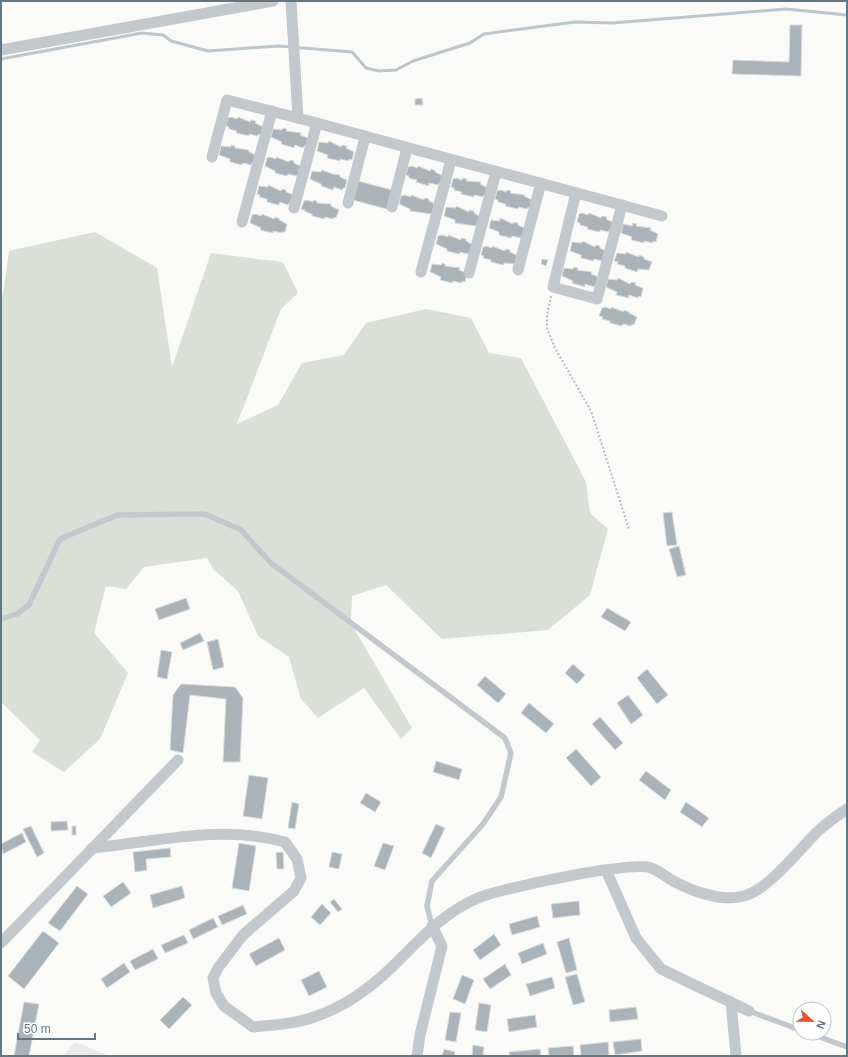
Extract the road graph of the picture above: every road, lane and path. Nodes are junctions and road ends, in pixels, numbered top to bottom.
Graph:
1 (273, 1) edge
2 (291, 1) edge
3 (1, 50) edge
4 (272, 111) junction
5 (298, 118) junction
6 (318, 123) junction
7 (365, 137) junction
8 (407, 148) junction
9 (212, 157) dead end
10 (451, 160) junction
11 (496, 172) junction
12 (541, 183) junction
13 (576, 193) junction
14 (348, 203) dead end
15 (622, 205) junction
16 (392, 207) dead end
17 (294, 208) dead end
18 (662, 216) dead end
19 (242, 222) dead end
20 (518, 270) dead end
21 (421, 272) dead end
22 (469, 273) dead end
23 (553, 287) junction
24 (629, 529) dead end
25 (1, 619) edge
26 (178, 760) dead end
27 (847, 809) edge
28 (92, 848) junction
29 (606, 870) junction
30 (432, 926) junction
31 (1, 943) edge
32 (731, 1002) junction
33 (749, 1010) joint
34 (792, 1027) edge
35 (831, 1041) edge
36 (847, 1047) edge
37 (417, 1056) edge
38 (736, 1056) edge

1 - 3 street
2 - 5 street
4 - 5 street
4 - 9 street
4 - 19 street
5 - 6 street
6 - 7 street
6 - 17 street
7 - 8 street
7 - 14 street
8 - 10 street
8 - 16 street
10 - 11 street
10 - 21 street
11 - 12 street
11 - 22 street
12 - 13 street
12 - 20 street
13 - 15 street
13 - 23 street
15 - 18 street
15 - 23 street
23 - 24 path
25 - 30 lane
26 - 28 street
27 - 29 street
28 - 30 street
28 - 31 street
29 - 30 street
29 - 32 street
30 - 37 street
32 - 33 street
32 - 38 street
33 - 34 lane
35 - 36 lane

